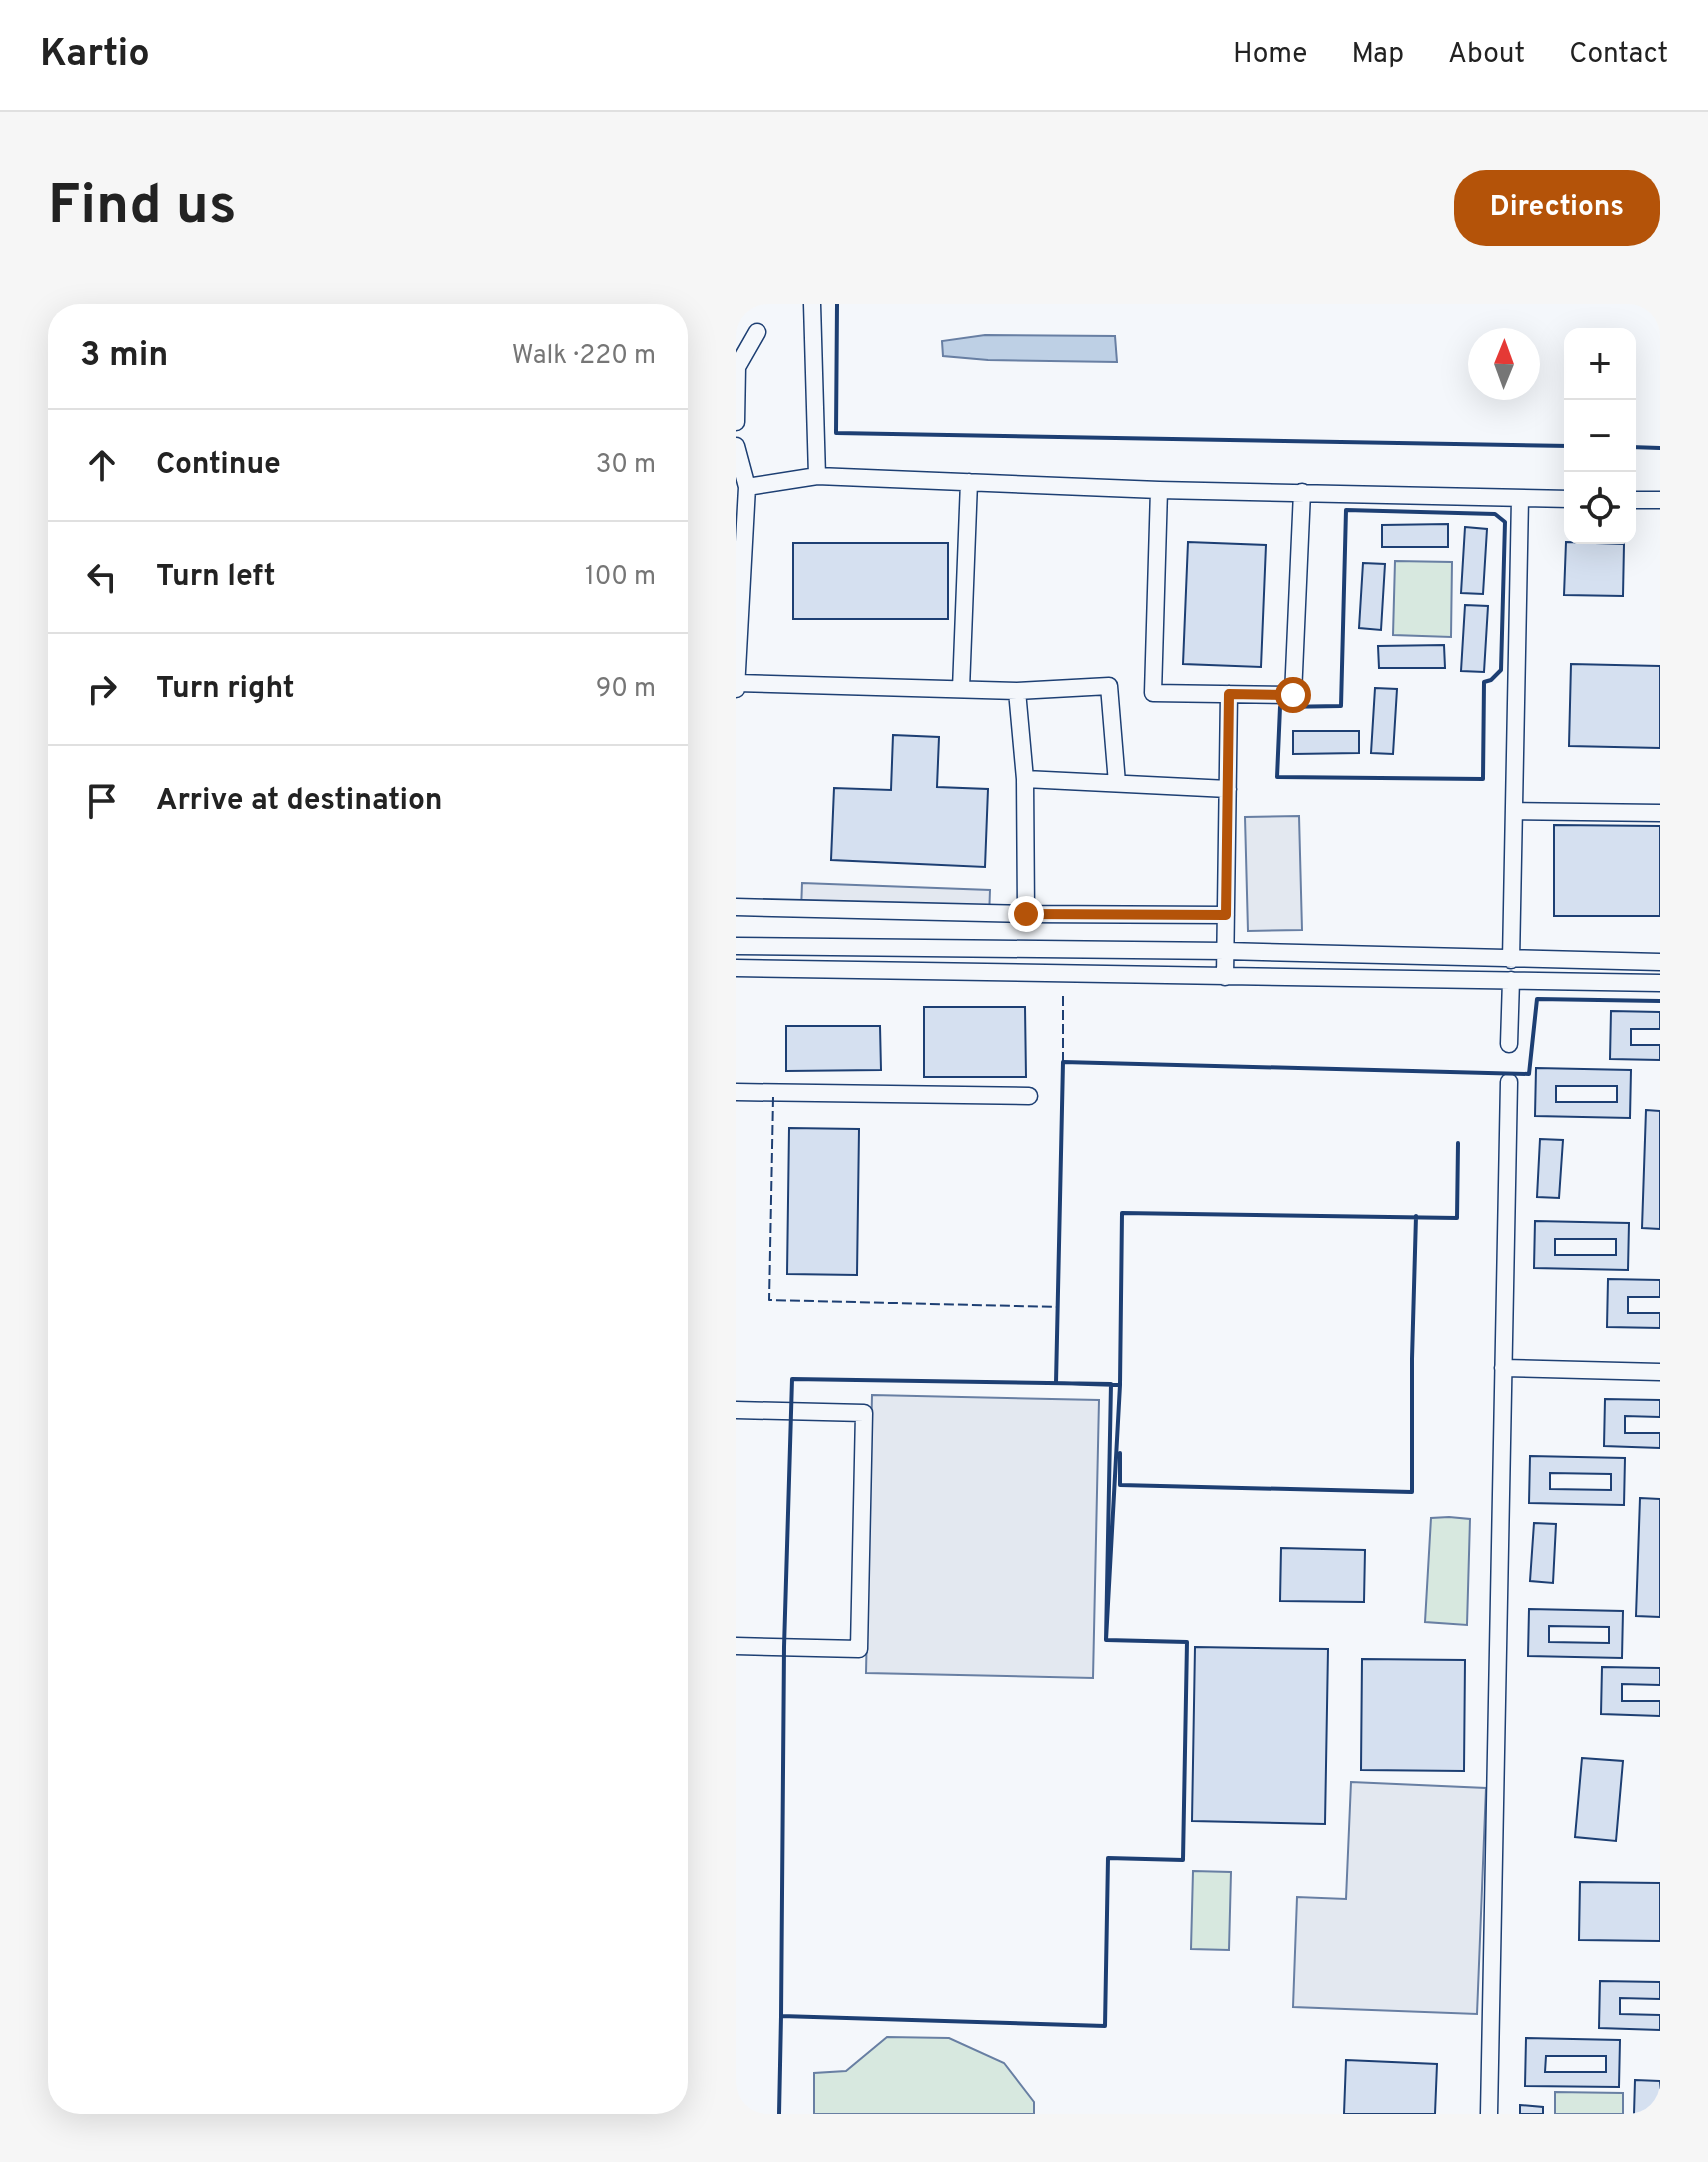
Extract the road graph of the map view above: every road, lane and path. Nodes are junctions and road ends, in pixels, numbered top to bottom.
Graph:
1 (812, 304) edge
2 (757, 332) dead end
3 (736, 422) edge
4 (736, 446) edge
5 (817, 476) junction
6 (969, 482) junction
7 (747, 487) junction
8 (1159, 490) junction
9 (1302, 492) junction
10 (1520, 498) junction
11 (1564, 499) edge
12 (1636, 500) edge
13 (1660, 500) edge
14 (736, 686) edge
15 (961, 689) junction
16 (1017, 691) junction
17 (1229, 694) junction
18 (1025, 779) junction
19 (1117, 783) junction
20 (1228, 789) junction
21 (1514, 811) junction
22 (1660, 813) edge
23 (736, 907) edge
24 (1026, 914) junction
25 (1226, 915) junction
26 (736, 946) edge
27 (1225, 951) junction
28 (1262, 952) junction
29 (1511, 960) junction
30 (1660, 962) edge
31 (736, 968) edge
32 (1225, 977) junction
33 (1261, 977) junction
34 (1511, 980) junction
35 (1660, 983) edge
36 (1509, 1044) dead end
37 (1509, 1082) dead end
38 (736, 1092) edge
39 (1029, 1096) dead end
40 (1503, 1368) junction
41 (1660, 1372) edge
42 (736, 1410) edge
43 (736, 1646) edge
44 (1489, 2114) edge

1 - 5 street
2 - 3 street
4 - 7 street
5 - 6 street
5 - 7 street
6 - 8 street
6 - 15 street
7 - 14 street
8 - 9 street
8 - 17 street
9 - 10 street
9 - 17 street
10 - 11 street
10 - 21 street
12 - 13 street
14 - 15 street
15 - 16 street
16 - 18 street
16 - 19 street
17 - 20 street
18 - 19 street
18 - 24 street
19 - 20 street
20 - 25 street
21 - 22 street
21 - 29 street
23 - 24 street
24 - 25 street
25 - 27 street
26 - 27 street
27 - 28 street
27 - 32 street
28 - 29 street
28 - 33 street
29 - 30 street
31 - 32 street
32 - 33 street
33 - 34 street
34 - 35 street
34 - 36 street
37 - 40 street
38 - 39 street
40 - 41 street
40 - 44 street
42 - 43 street

